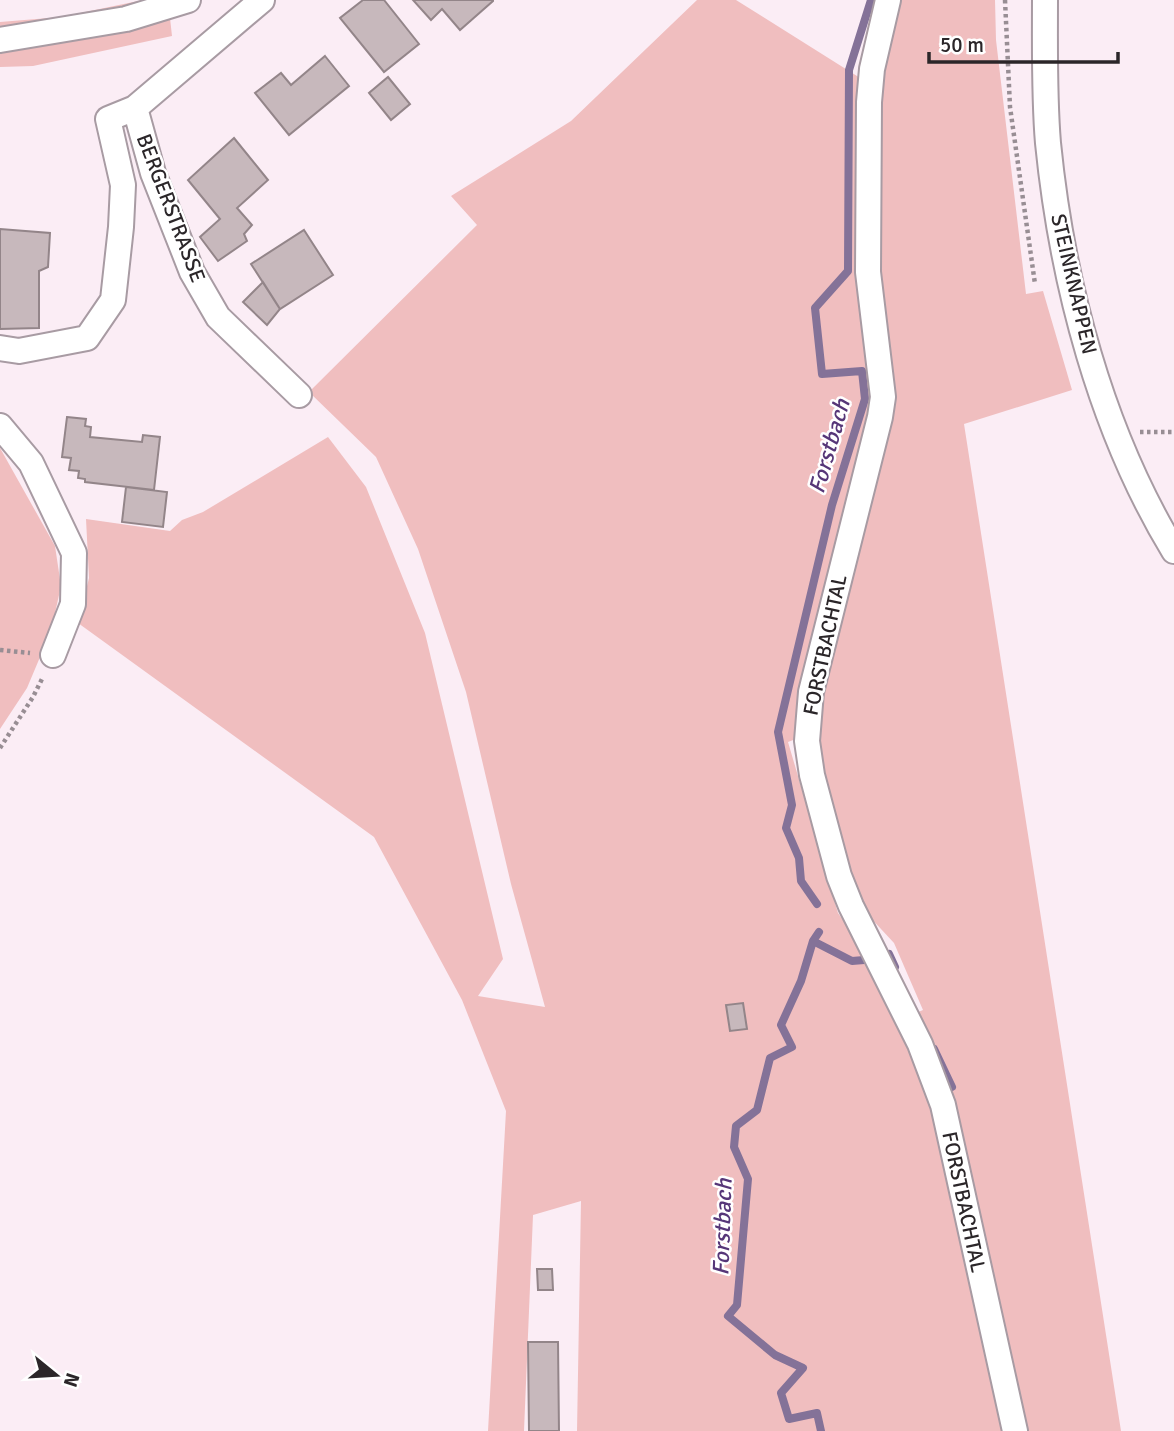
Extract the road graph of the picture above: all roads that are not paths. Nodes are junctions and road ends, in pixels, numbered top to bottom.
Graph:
1 (188, 0) edge
2 (262, 0) edge
3 (888, 0) edge
4 (1045, 0) edge
5 (0, 40) edge
6 (135, 108) junction
7 (0, 348) edge
8 (299, 395) dead end
9 (0, 426) edge
10 (1174, 551) edge
11 (53, 654) road end
12 (1015, 1431) edge

1 - 5 street
2 - 6 street, BERGERSTRASSE
3 - 12 street, FORSTBACHTAL
4 - 10 street, STEINKNAPPEN
6 - 7 street
6 - 8 street, BERGERSTRASSE
9 - 11 street

